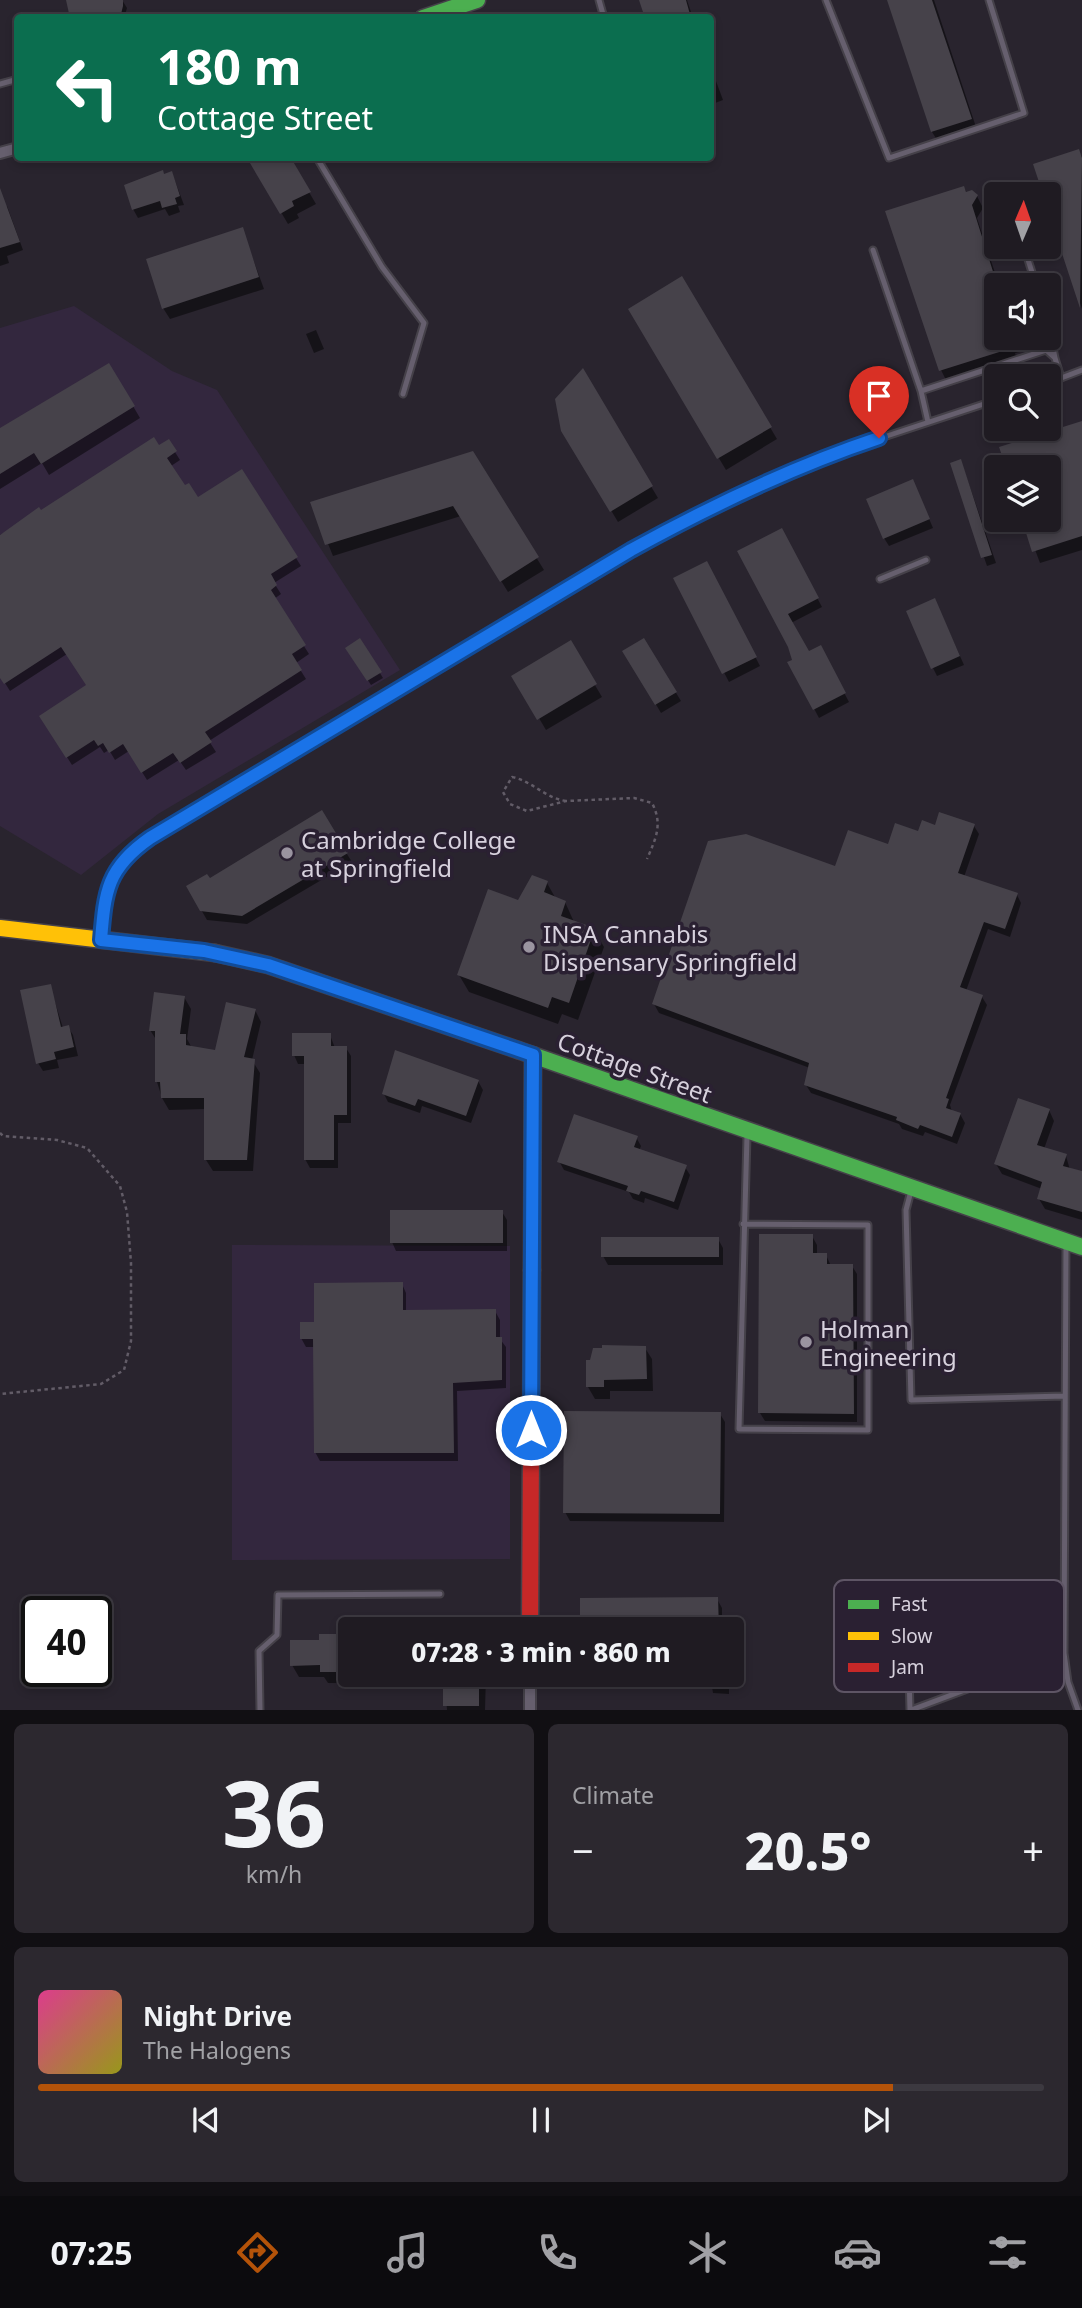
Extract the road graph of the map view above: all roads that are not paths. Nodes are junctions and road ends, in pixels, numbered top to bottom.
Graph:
1 (477, 0) edge
2 (826, 0) edge
3 (989, 0) edge
4 (435, 14) edge
5 (319, 161) edge
6 (873, 250) dead end
7 (1053, 350) edge
8 (1055, 358) junction
9 (1082, 370) edge
10 (1062, 378) joint
11 (921, 391) junction
12 (403, 394) dead end
13 (984, 404) edge
14 (929, 422) junction
15 (926, 561) dead end
16 (880, 579) dead end
17 (0, 929) edge
18 (101, 940) junction
19 (533, 1055) junction
20 (747, 1132) junction
21 (911, 1189) junction
22 (743, 1224) junction
23 (1074, 1245) edge
24 (1065, 1396) junction
25 (440, 1594) dead end
26 (530, 1617) edge
27 (1064, 1617) joint
28 (1064, 1653) joint
29 (530, 1687) edge
30 (910, 1692) edge
31 (959, 1692) edge
32 (260, 1710) edge
33 (530, 1710) edge
34 (911, 1710) edge
35 (1078, 1710) edge

1 - 4 main road
2 - 3 lane
5 - 12 lane
6 - 11 lane
7 - 8 lane
8 - 10 lane
8 - 11 lane
9 - 10 lane
11 - 14 lane
13 - 14 lane
14 - 18 lane
15 - 16 lane
17 - 18 main road, Cottage Street
18 - 19 main road, Cottage Street
19 - 20 main road, Cottage Street
19 - 26 main road
20 - 21 main road, Cottage Street
20 - 22 lane
21 - 23 main road, Cottage Street
21 - 24 lane
22 - 22 lane
23 - 24 lane
24 - 27 lane
25 - 32 lane
27 - 28 lane
28 - 35 lane
29 - 33 street
30 - 34 lane
31 - 34 lane

